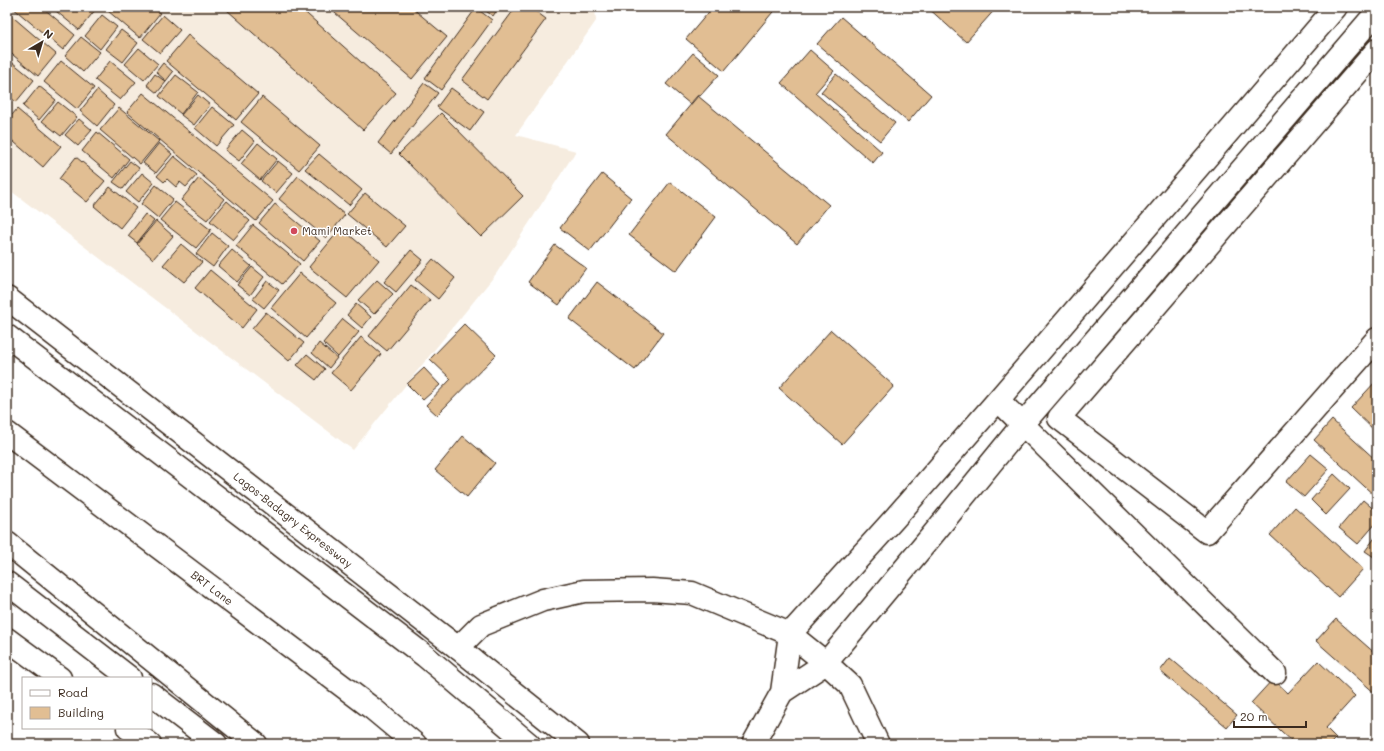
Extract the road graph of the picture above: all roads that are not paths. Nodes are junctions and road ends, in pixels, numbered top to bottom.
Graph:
1 (1377, 12) edge
2 (1330, 14) edge
3 (1349, 44) junction
4 (1377, 50) edge
5 (1377, 62) edge
6 (7, 298) edge
7 (7, 336) edge
8 (1377, 340) edge
9 (998, 400) junction
10 (1023, 424) junction
11 (7, 433) edge
12 (7, 544) edge
13 (7, 583) edge
14 (790, 634) junction
15 (7, 639) edge
16 (458, 648) junction
17 (826, 663) junction
18 (1275, 673) dead end
19 (59, 677) edge
20 (129, 677) edge
21 (782, 692) junction
22 (152, 695) edge
23 (129, 729) edge
24 (150, 744) edge
25 (216, 744) edge
26 (256, 744) edge
27 (415, 744) edge
28 (529, 744) edge
29 (578, 744) edge
30 (753, 744) edge
31 (878, 744) edge

1 - 3 main road
2 - 3 main road
2 - 9 main road
3 - 5 main road
3 - 10 main road
4 - 8 main road
6 - 16 main road, Lagos-Badagry Expressway
7 - 28 main road
9 - 10 main road
9 - 14 main road
10 - 17 main road
10 - 18 main road
11 - 27 main road, BRT Lane
12 - 26 main road
13 - 20 main road
14 - 16 main road
14 - 17 main road
14 - 21 main road
15 - 19 main road
16 - 29 main road, Lagos-Badagry Expressway
17 - 21 main road
17 - 31 main road
21 - 30 main road
22 - 25 main road
23 - 24 main road

